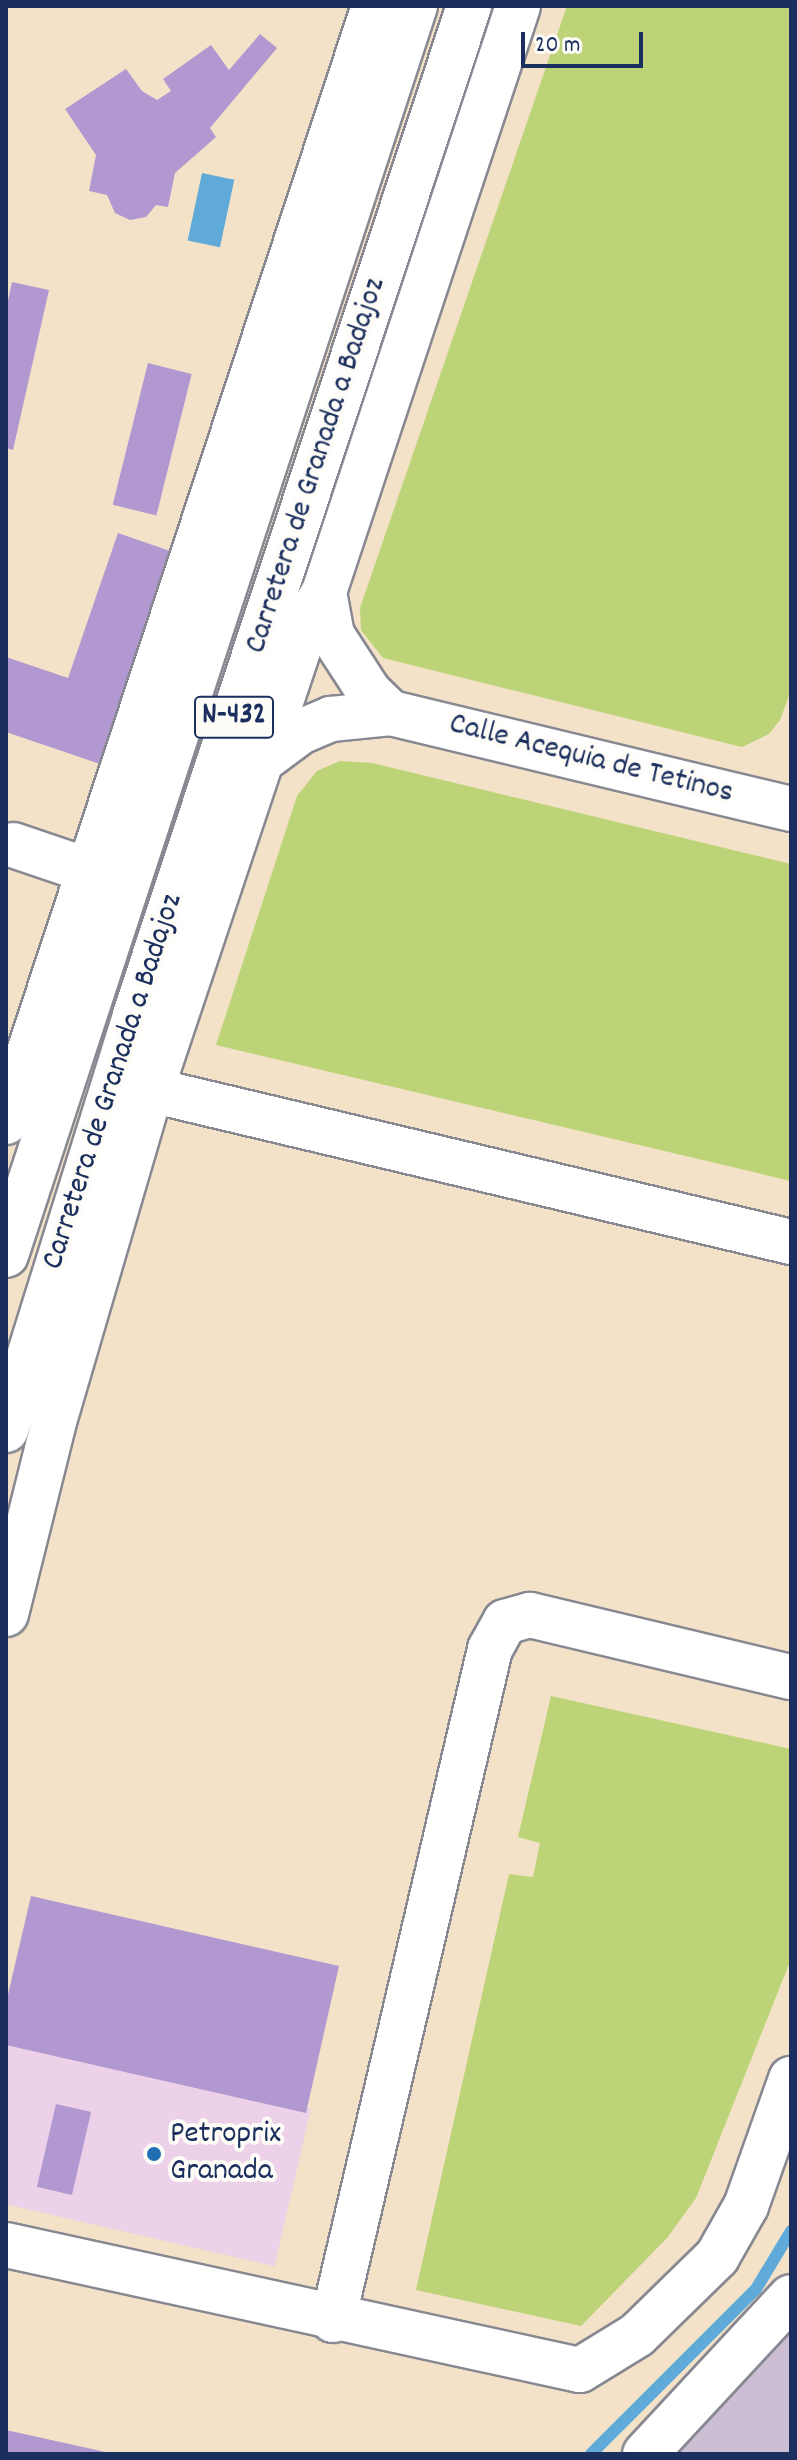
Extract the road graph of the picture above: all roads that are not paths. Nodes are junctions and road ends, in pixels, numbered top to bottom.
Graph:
1 (374, 6) edge
2 (415, 6) edge
3 (469, 6) edge
4 (518, 6) edge
5 (324, 592) junction
6 (391, 713) junction
7 (261, 761) junction
8 (791, 809) edge
9 (13, 845) dead end
10 (87, 870) junction
11 (151, 1090) junction
12 (6, 1122) edge
13 (791, 1242) edge
14 (6, 1255) edge
15 (6, 1430) edge
16 (6, 1614) edge
17 (791, 1677) edge
18 (791, 2079) edge
19 (6, 2245) edge
20 (791, 2297) edge
21 (333, 2320) junction
22 (645, 2454) edge

1 - 10 main road
2 - 14 main road, Carretera de Granada a Badajoz / N-432
3 - 15 main road, Carretera de Granada a Badajoz / N-432
4 - 5 main road
5 - 6 main road
5 - 7 main road
6 - 7 main road, Calle Acequia de Tetinos
6 - 8 main road, Calle Acequia de Tetinos
7 - 11 main road
9 - 10 main road
10 - 12 main road
11 - 13 main road
11 - 16 main road
17 - 21 main road
18 - 21 main road
19 - 21 main road
20 - 22 main road

